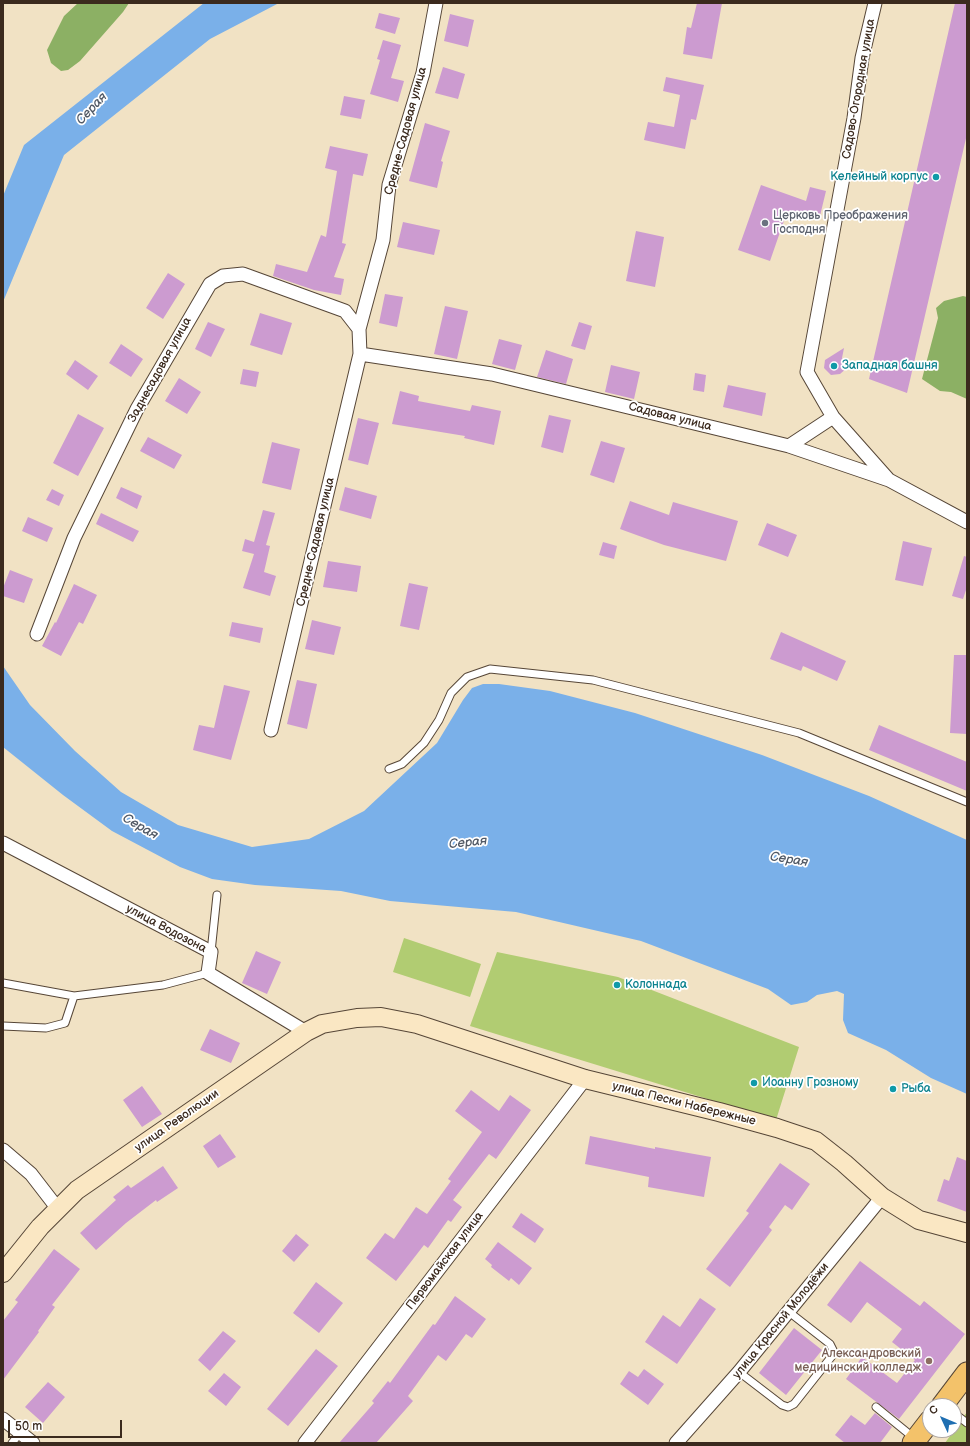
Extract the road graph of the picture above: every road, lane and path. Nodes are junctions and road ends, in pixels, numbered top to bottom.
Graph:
1 (436, 3) edge
2 (875, 3) edge
3 (359, 329) junction
4 (360, 354) junction
5 (833, 417) junction
6 (789, 446) junction
7 (889, 480) junction
8 (967, 522) edge
9 (37, 634) dead end
10 (271, 730) dead end
11 (389, 769) dead end
12 (967, 802) edge
13 (3, 843) edge
14 (217, 895) dead end
15 (211, 952) junction
16 (208, 972) junction
17 (3, 983) edge
18 (74, 996) junction
19 (381, 1017) joint
20 (3, 1026) edge
21 (306, 1032) junction
22 (585, 1079) junction
23 (3, 1150) edge
24 (882, 1197) junction
25 (58, 1209) junction
26 (967, 1233) edge
27 (3, 1273) edge
28 (789, 1312) junction
29 (739, 1372) junction
30 (966, 1377) edge
31 (951, 1398) edge
32 (876, 1408) dead end
33 (3, 1419) edge
34 (922, 1432) edge
35 (16, 1438) edge
36 (914, 1441) edge
37 (32, 1443) edge
38 (305, 1443) edge
39 (676, 1443) edge

1 - 3 street, Средне-Садовая улица
2 - 5 street, Садово-Огородная улица
3 - 4 street
3 - 9 street, Заднесадовая улица
4 - 6 street, Садовая улица
4 - 10 street, Средне-Садовая улица
5 - 6 street
5 - 7 street, Садово-Огородная улица
6 - 7 street, Садовая улица
7 - 8 street, Садовая улица
11 - 12 lane
13 - 15 street, улица Водозона
14 - 15 lane
15 - 16 street, улица Водозона
16 - 18 lane
16 - 21 street, улица Водозона
17 - 18 lane
18 - 20 lane
19 - 21 main road, улица Революции
19 - 22 main road, улица Пески Набережные
21 - 25 main road, улица Революции
22 - 24 main road, улица Пески Набережные
22 - 38 street, Первомайская улица
23 - 25 street
24 - 26 main road, улица Пески Набережные
24 - 28 street, улица Красной Молодёжи
25 - 27 main road, улица Революции
28 - 29 street, улица Красной Молодёжи
28 - 29 lane
29 - 39 street, улица Красной Молодёжи
30 - 31 main road
32 - 36 lane
33 - 35 street
34 - 36 main road
35 - 37 street

